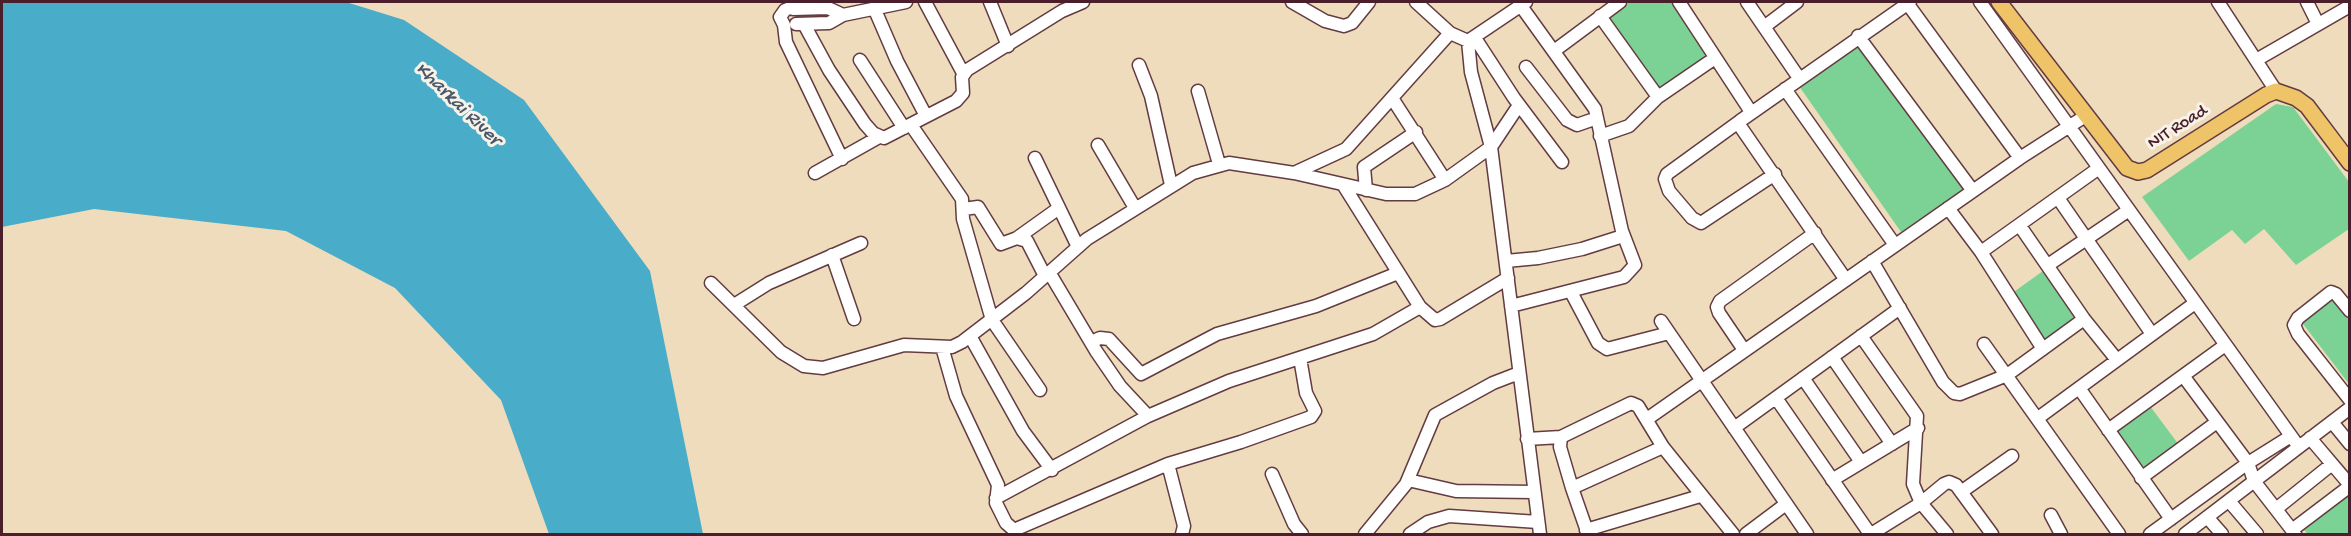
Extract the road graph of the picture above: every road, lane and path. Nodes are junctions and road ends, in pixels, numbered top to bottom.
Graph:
1 (775, 2) edge
2 (906, 2) edge
3 (925, 2) edge
4 (990, 2) edge
5 (1083, 2) edge
6 (1292, 2) edge
7 (1369, 2) edge
8 (1416, 2) edge
9 (1620, 2) edge
10 (1679, 2) edge
11 (1748, 2) edge
12 (1797, 2) edge
13 (1908, 2) edge
14 (1980, 2) edge
15 (1999, 2) edge
16 (2218, 2) edge
17 (2307, 2) edge
18 (1524, 4) edge
19 (2344, 6) edge
20 (875, 10) junction
21 (791, 15) edge
22 (843, 15) junction
23 (1600, 15) junction
24 (2318, 24) junction
25 (1764, 27) junction
26 (1450, 33) junction
27 (1858, 36) junction
28 (1471, 40) junction
29 (1008, 46) junction
30 (1554, 51) junction
31 (1715, 58) junction
32 (2258, 59) junction
33 (860, 60) dead end
34 (1139, 65) dead end
35 (1526, 67) dead end
36 (963, 73) junction
37 (1799, 78) junction
38 (1785, 88) junction
39 (1198, 91) dead end
40 (2276, 92) junction
41 (1392, 98) junction
42 (1658, 98) junction
43 (1519, 105) junction
44 (1751, 112) junction
45 (926, 116) junction
46 (2087, 116) junction
47 (1597, 118) junction
48 (1740, 121) junction
49 (907, 126) junction
50 (2069, 128) junction
51 (1416, 132) junction
52 (1600, 136) junction
53 (879, 137) junction
54 (1098, 145) dead end
55 (1491, 147) junction
56 (1035, 158) dead end
57 (2020, 158) junction
58 (842, 159) junction
59 (1562, 162) dead end
60 (2349, 163) edge
61 (1219, 164) junction
62 (2099, 168) junction
63 (815, 173) dead end
64 (1294, 173) junction
65 (1775, 174) junction
66 (1445, 180) junction
67 (1171, 185) junction
68 (1344, 186) junction
69 (1366, 190) junction
70 (1973, 191) junction
71 (2058, 198) junction
72 (1059, 208) junction
73 (1135, 208) junction
74 (1948, 208) junction
75 (964, 209) junction
76 (2128, 210) junction
77 (2020, 226) junction
78 (1815, 233) junction
79 (1623, 236) junction
80 (1017, 238) junction
81 (2086, 239) junction
82 (861, 243) dead end
83 (1895, 245) junction
84 (1078, 247) junction
85 (1980, 252) junction
86 (832, 255) junction
87 (1506, 261) junction
88 (1872, 261) junction
89 (2048, 265) junction
90 (1398, 273) junction
91 (1047, 274) junction
92 (1508, 278) junction
93 (1846, 280) junction
94 (711, 283) dead end
95 (1571, 292) junction
96 (2195, 303) junction
97 (734, 306) junction
98 (1511, 306) junction
99 (1420, 307) junction
100 (1900, 308) junction
101 (2349, 311) edge
102 (854, 319) dead end
103 (2084, 319) junction
104 (992, 320) junction
105 (1661, 321) dead end
106 (1669, 333) junction
107 (2152, 334) junction
108 (970, 336) junction
109 (1861, 336) junction
110 (1091, 342) junction
111 (1984, 344) dead end
112 (2224, 346) junction
113 (942, 347) junction
114 (2043, 349) junction
115 (1744, 350) junction
116 (1832, 357) junction
117 (1300, 358) junction
118 (2117, 360) junction
119 (1519, 373) junction
120 (2007, 375) junction
121 (2184, 376) junction
122 (1803, 378) junction
123 (1701, 380) junction
124 (2079, 388) junction
125 (1040, 390) dead end
126 (1776, 398) junction
127 (2349, 400) edge
128 (2349, 408) edge
129 (1148, 416) junction
130 (2038, 418) junction
131 (1647, 419) junction
132 (2217, 422) junction
133 (2332, 422) junction
134 (1734, 428) junction
135 (1918, 428) junction
136 (2108, 430) junction
137 (2291, 436) junction
138 (1561, 437) junction
139 (2310, 438) junction
140 (1527, 439) junction
141 (1892, 444) junction
142 (2349, 444) edge
143 (1663, 447) junction
144 (2299, 447) junction
145 (2012, 456) dead end
146 (1861, 462) junction
147 (2248, 463) junction
148 (1168, 464) junction
149 (2332, 464) junction
150 (1052, 470) junction
151 (1272, 474) dead end
152 (2141, 478) junction
153 (1408, 480) junction
154 (1832, 480) junction
155 (2254, 481) junction
156 (2349, 485) edge
157 (1572, 488) junction
158 (1534, 492) junction
159 (1961, 492) junction
160 (1700, 496) junction
161 (996, 498) junction
162 (2229, 501) junction
163 (1921, 503) junction
164 (1786, 504) junction
165 (2276, 509) junction
166 (2051, 515) dead end
167 (2207, 517) junction
168 (2171, 519) junction
169 (1539, 528) edge
170 (1011, 531) edge
171 (1587, 532) edge
172 (2293, 532) edge
173 (1944, 533) edge
174 (1182, 534) edge
175 (1302, 534) edge
176 (1365, 534) edge
177 (1410, 534) edge
178 (1733, 534) edge
179 (1746, 534) edge
180 (1807, 534) edge
181 (1870, 534) edge
182 (1992, 534) edge
183 (2061, 534) edge
184 (2119, 534) edge
185 (2150, 534) edge
186 (2186, 534) edge
187 (2222, 534) edge
188 (2257, 534) edge

1 - 21 street
2 - 20 street
3 - 36 street
4 - 29 street
5 - 29 street
6 - 7 street
8 - 26 street
9 - 23 street
10 - 31 street
11 - 25 street
12 - 25 street
13 - 27 street
13 - 57 street
14 - 50 street
15 - 46 main road, NIT Road
16 - 32 street
17 - 24 street
18 - 28 street
18 - 30 street
19 - 24 street
20 - 22 street
20 - 45 street
21 - 22 street
21 - 22 street
21 - 53 street
21 - 58 street
23 - 30 street
23 - 42 street
24 - 32 street
25 - 37 street
26 - 28 street
26 - 41 street
27 - 37 street
27 - 70 street
28 - 43 street
28 - 55 street
29 - 36 street
30 - 47 street
31 - 42 street
31 - 44 street
32 - 40 street
33 - 49 street
34 - 67 street
35 - 47 street
36 - 45 street
37 - 38 street
38 - 44 street
38 - 83 street
39 - 61 street
40 - 46 main road, NIT Road
40 - 60 main road
41 - 51 street
41 - 64 street
42 - 52 street
43 - 55 street
43 - 59 street
44 - 48 street
45 - 49 street
46 - 50 street
47 - 52 street
48 - 65 street
48 - 65 street
49 - 53 street
49 - 75 street
50 - 57 street
50 - 62 street
51 - 66 street
51 - 69 street
52 - 79 street
53 - 58 street
54 - 73 street
55 - 66 street
55 - 87 street
56 - 72 street
57 - 70 street
58 - 63 street
61 - 64 street
61 - 67 street
62 - 71 street
62 - 76 street
64 - 68 street
65 - 78 street
66 - 69 street
67 - 73 street
68 - 69 street
68 - 90 street
70 - 74 street
71 - 77 street
71 - 81 street
72 - 80 street
72 - 84 street
73 - 84 street
74 - 83 street
74 - 85 street
75 - 80 street
75 - 104 street
76 - 81 street
76 - 96 street
77 - 85 street
77 - 89 street
78 - 93 street
78 - 115 street
79 - 87 street
79 - 95 street
80 - 91 street
81 - 89 street
81 - 107 street
82 - 86 street
83 - 88 street
84 - 91 street
85 - 114 street
86 - 97 street
86 - 102 street
87 - 92 street
88 - 93 street
88 - 100 street
89 - 103 street
90 - 99 street
90 - 110 street
91 - 104 street
91 - 110 street
92 - 98 street
92 - 99 street
93 - 115 street
94 - 97 street
95 - 98 street
95 - 106 street
96 - 107 street
96 - 112 street
97 - 113 street
98 - 119 street
99 - 117 street
100 - 109 street
100 - 120 street
101 - 127 street
103 - 114 street
103 - 118 street
104 - 108 street
104 - 125 street
105 - 106 street
106 - 123 street
107 - 118 street
108 - 113 street
108 - 150 street
109 - 116 street
109 - 135 street
110 - 129 street
111 - 120 street
112 - 121 street
112 - 137 street
113 - 161 street
114 - 120 street
115 - 123 street
116 - 122 street
116 - 141 street
117 - 129 street
117 - 148 street
118 - 124 street
119 - 140 street
119 - 153 street
120 - 130 street
121 - 132 street
121 - 136 street
122 - 126 street
122 - 146 street
123 - 131 street
123 - 134 street
124 - 130 street
124 - 136 street
126 - 134 street
126 - 154 street
128 - 133 street
129 - 150 street
130 - 184 street
131 - 138 street
131 - 143 street
132 - 147 street
132 - 152 street
133 - 139 street
133 - 142 street
134 - 164 street
135 - 141 street
135 - 163 street
136 - 152 street
137 - 144 street
137 - 147 street
138 - 140 street
138 - 157 street
139 - 144 street
139 - 149 street
140 - 158 street
141 - 146 street
143 - 157 street
143 - 160 street
144 - 155 street
145 - 159 street
146 - 154 street
147 - 155 street
147 - 168 street
148 - 170 street
148 - 174 street
149 - 156 street
149 - 165 street
150 - 161 street
151 - 175 street
152 - 168 street
153 - 158 street
153 - 176 street
154 - 181 street
155 - 162 street
155 - 165 street
156 - 172 street
157 - 171 street
158 - 169 street
159 - 163 street
159 - 182 street
160 - 171 street
160 - 178 street
161 - 170 street
162 - 167 street
162 - 188 street
163 - 173 street
163 - 181 street
164 - 179 street
164 - 180 street
165 - 172 street
166 - 183 street
167 - 186 street
167 - 187 street
168 - 185 street
169 - 177 street

